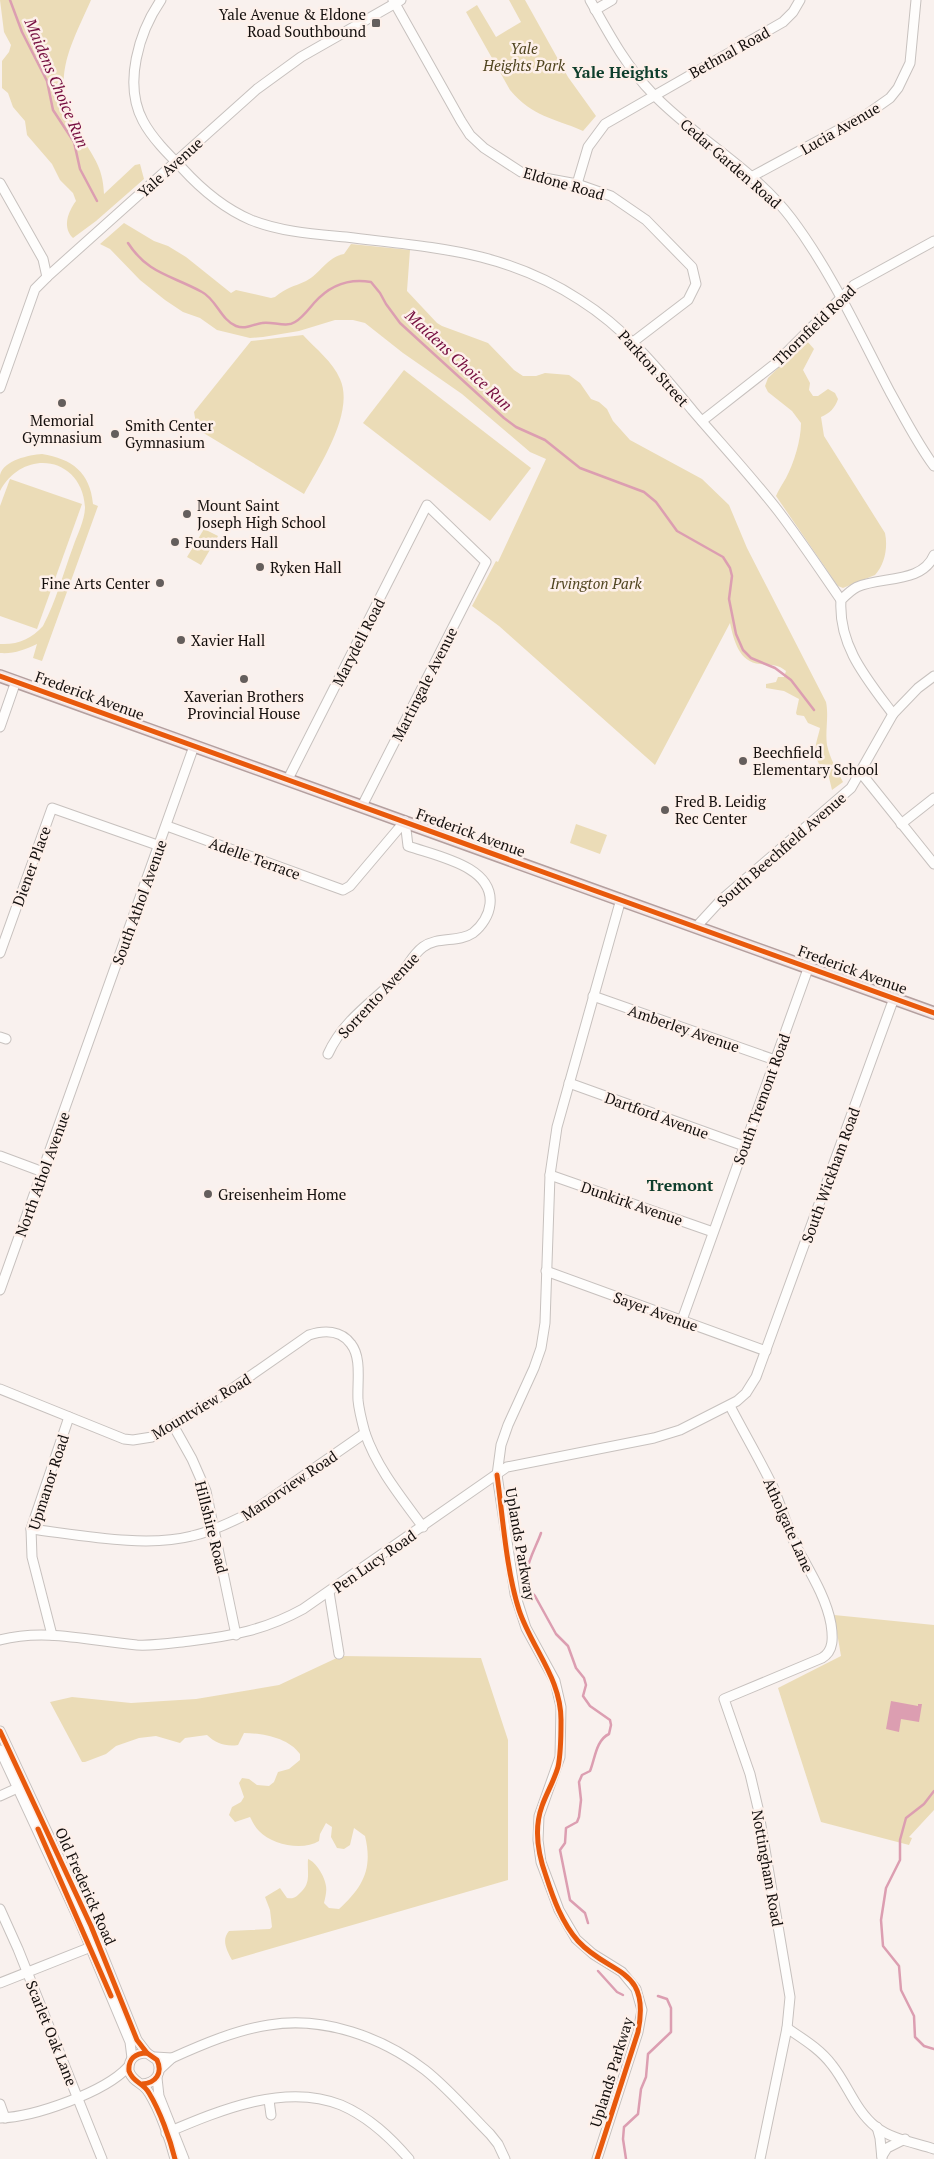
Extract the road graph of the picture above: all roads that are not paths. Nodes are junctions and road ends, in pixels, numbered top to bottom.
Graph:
1 (161, 0) edge
2 (590, 0) edge
3 (612, 0) edge
4 (800, 0) edge
5 (916, 0) edge
6 (396, 1) edge
7 (595, 10) junction
8 (654, 95) junction
9 (176, 162) junction
10 (751, 177) junction
11 (0, 183) edge
12 (577, 184) junction
13 (934, 241) edge
14 (47, 277) junction
15 (840, 297) junction
16 (633, 342) junction
17 (0, 388) edge
18 (702, 421) junction
19 (934, 466) edge
20 (934, 554) edge
21 (486, 562) joint
22 (842, 600) junction
23 (0, 676) edge
24 (934, 676) edge
25 (16, 682) junction
26 (893, 714) junction
27 (0, 727) edge
28 (194, 746) junction
29 (861, 773) junction
30 (288, 779) junction
31 (934, 798) edge
32 (362, 806) junction
33 (405, 821) junction
34 (901, 824) junction
35 (166, 826) junction
36 (160, 846) junction
37 (934, 864) edge
38 (620, 899) junction
39 (697, 926) junction
40 (0, 953) edge
41 (809, 966) junction
42 (593, 996) junction
43 (894, 998) junction
44 (934, 1013) edge
45 (328, 1054) dead end
46 (83, 1058) joint
47 (776, 1060) junction
48 (569, 1083) junction
49 (744, 1146) junction
50 (0, 1156) edge
51 (42, 1172) junction
52 (550, 1175) junction
53 (713, 1232) junction
54 (546, 1270) junction
55 (0, 1290) edge
56 (682, 1320) junction
57 (766, 1351) junction
58 (0, 1389) edge
59 (730, 1406) junction
60 (69, 1417) junction
61 (173, 1425) junction
62 (365, 1433) junction
63 (497, 1475) junction
64 (423, 1527) junction
65 (31, 1529) junction
66 (214, 1529) junction
67 (330, 1592) junction
68 (52, 1635) junction
69 (236, 1635) junction
70 (0, 1640) edge
71 (831, 1649) joint
72 (339, 1654) dead end
73 (0, 1731) edge
74 (0, 1750) edge
75 (23, 1786) junction
76 (0, 1796) edge
77 (0, 1909) edge
78 (95, 1946) junction
79 (28, 1972) junction
80 (0, 1983) edge
81 (787, 2028) junction
82 (151, 2055) junction
83 (172, 2058) junction
84 (130, 2063) junction
85 (158, 2074) junction
86 (114, 2080) junction
87 (133, 2080) junction
88 (142, 2084) junction
89 (78, 2097) junction
90 (269, 2100) junction
91 (0, 2104) edge
92 (271, 2115) dead end
93 (3, 2118) edge
94 (877, 2128) junction
95 (170, 2131) junction
96 (905, 2139) junction
97 (934, 2148) edge
98 (882, 2158) edge
99 (102, 2159) edge
100 (175, 2159) edge
101 (184, 2159) edge
102 (410, 2159) edge
103 (504, 2159) edge
104 (597, 2159) edge
105 (760, 2159) edge

1 - 9 street
2 - 7 street, Cedar Garden Road
3 - 7 street
4 - 8 street, Bethnal Road
5 - 10 street, Lucia Avenue
6 - 9 street, Yale Avenue
6 - 12 street, Eldone Road
7 - 8 street, Cedar Garden Road
8 - 10 street, Cedar Garden Road
8 - 12 street, Bethnal Road
9 - 14 street, Yale Avenue
9 - 16 street, Parkton Street
10 - 15 street, Cedar Garden Road
11 - 14 street
12 - 16 street, Eldone Road
13 - 15 street, Thornfield Road
14 - 17 street, Yale Avenue
15 - 18 street, Thornfield Road
15 - 19 street, Cedar Garden Road
16 - 18 street, Parkton Street
18 - 22 street, Parkton Street
20 - 22 street
21 - 30 street, Marydell Road
21 - 32 street, Martingale Avenue
22 - 26 street
23 - 25 main road, Frederick Avenue
24 - 26 street, South Beechfield Avenue
25 - 27 street
25 - 28 main road, Frederick Avenue
26 - 29 street, South Beechfield Avenue
28 - 30 main road, Frederick Avenue
28 - 35 street, South Athol Avenue
29 - 34 street
29 - 39 street, South Beechfield Avenue
30 - 32 main road, Frederick Avenue
31 - 34 street
32 - 33 main road, Frederick Avenue
33 - 35 street, Adelle Terrace
33 - 38 main road, Frederick Avenue
33 - 45 street, Sorrento Avenue
34 - 37 street
35 - 36 street, South Athol Avenue
36 - 40 street, Diener Place
36 - 46 street, South Athol Avenue
38 - 39 main road, Frederick Avenue
38 - 42 street
39 - 41 main road, Frederick Avenue
41 - 43 main road, Frederick Avenue
41 - 47 street, South Tremont Road
42 - 47 street, Amberley Avenue
42 - 48 street
43 - 44 main road, Frederick Avenue
43 - 57 street, South Wickham Road
46 - 51 street, North Athol Avenue
47 - 49 street, South Tremont Road
48 - 49 street, Dartford Avenue
48 - 52 street
49 - 53 street, South Tremont Road
50 - 51 street
51 - 55 street, North Athol Avenue
52 - 53 street, Dunkirk Avenue
52 - 54 street, Uplands Parkway
53 - 56 street, South Tremont Road
54 - 56 street, Sayer Avenue
54 - 63 street, Uplands Parkway
56 - 57 street, Sayer Avenue
57 - 59 street, South Wickham Road
58 - 60 street, Mountview Road
59 - 63 street, Pen Lucy Road
59 - 71 street, Atholgate Lane
60 - 61 street, Mountview Road
60 - 65 street, Upmanor Road
61 - 62 street, Mountview Road
61 - 66 street, Hillshire Road
62 - 64 street
62 - 66 street, Manorview Road
63 - 64 street, Pen Lucy Road
63 - 104 street, Uplands Parkway
64 - 67 street, Pen Lucy Road
65 - 66 street, Manorview Road
65 - 68 street, Upmanor Road
66 - 69 street, Hillshire Road
67 - 69 street, Pen Lucy Road
67 - 72 street
68 - 69 street, Pen Lucy Road
68 - 70 street, Pen Lucy Road
71 - 81 street, Nottingham Road
73 - 75 street, Old Frederick Road
74 - 75 street, Old Frederick Road
75 - 76 street
75 - 78 street, Old Frederick Road
77 - 79 street, Scarlet Oak Lane
78 - 79 street
78 - 82 street, Old Frederick Road
78 - 84 street, Old Frederick Road
79 - 80 street
79 - 89 street, Scarlet Oak Lane
81 - 94 street
81 - 105 street, Nottingham Road
82 - 83 street
82 - 84 street
82 - 85 street, Old Frederick Road
83 - 85 street
83 - 103 street
84 - 86 street
84 - 87 street, Old Frederick Road
85 - 88 street
85 - 95 street, Old Frederick Road
86 - 87 street
86 - 89 street
87 - 88 street
88 - 95 street, Old Frederick Road
89 - 93 street
89 - 99 street, Scarlet Oak Lane
90 - 92 street
90 - 95 street
90 - 102 street
91 - 93 street
94 - 96 street
94 - 98 street
95 - 100 street, Old Frederick Road
95 - 101 street, Old Frederick Road
96 - 97 street
96 - 98 street

